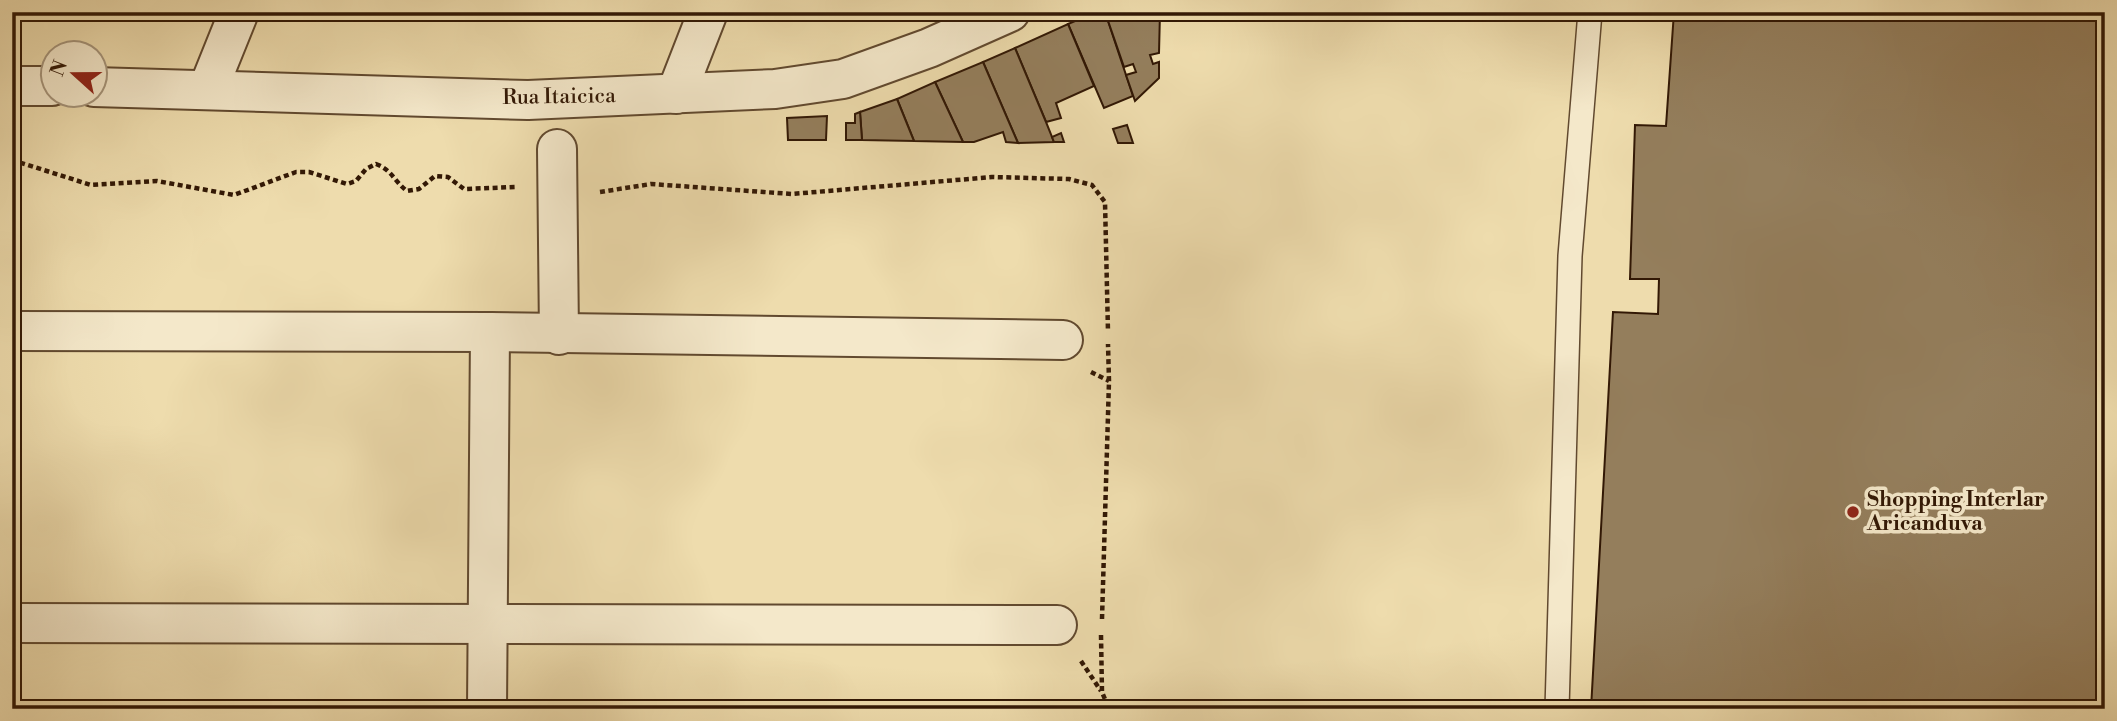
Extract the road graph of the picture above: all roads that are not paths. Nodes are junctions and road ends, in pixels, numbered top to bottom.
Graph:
1 (239, 12) edge
2 (708, 12) edge
3 (1010, 12) edge
4 (1590, 12) edge
5 (12, 86) edge
6 (38, 86) edge
7 (108, 87) edge
8 (208, 89) junction
9 (676, 94) junction
10 (557, 167) road end
11 (12, 331) edge
12 (489, 332) junction
13 (559, 335) junction
14 (1063, 340) dead end
15 (12, 623) edge
16 (487, 624) junction
17 (1057, 625) dead end
18 (487, 709) edge
19 (1557, 709) edge

1 - 8 street
2 - 9 street
3 - 9 street, Rua Itaicica
4 - 19 lane
5 - 6 street
7 - 8 street, Rua Itaicica
8 - 9 street, Rua Itaicica
10 - 13 street
11 - 12 street
12 - 13 street
12 - 16 street
13 - 14 street
15 - 16 street
16 - 17 street
16 - 18 street

